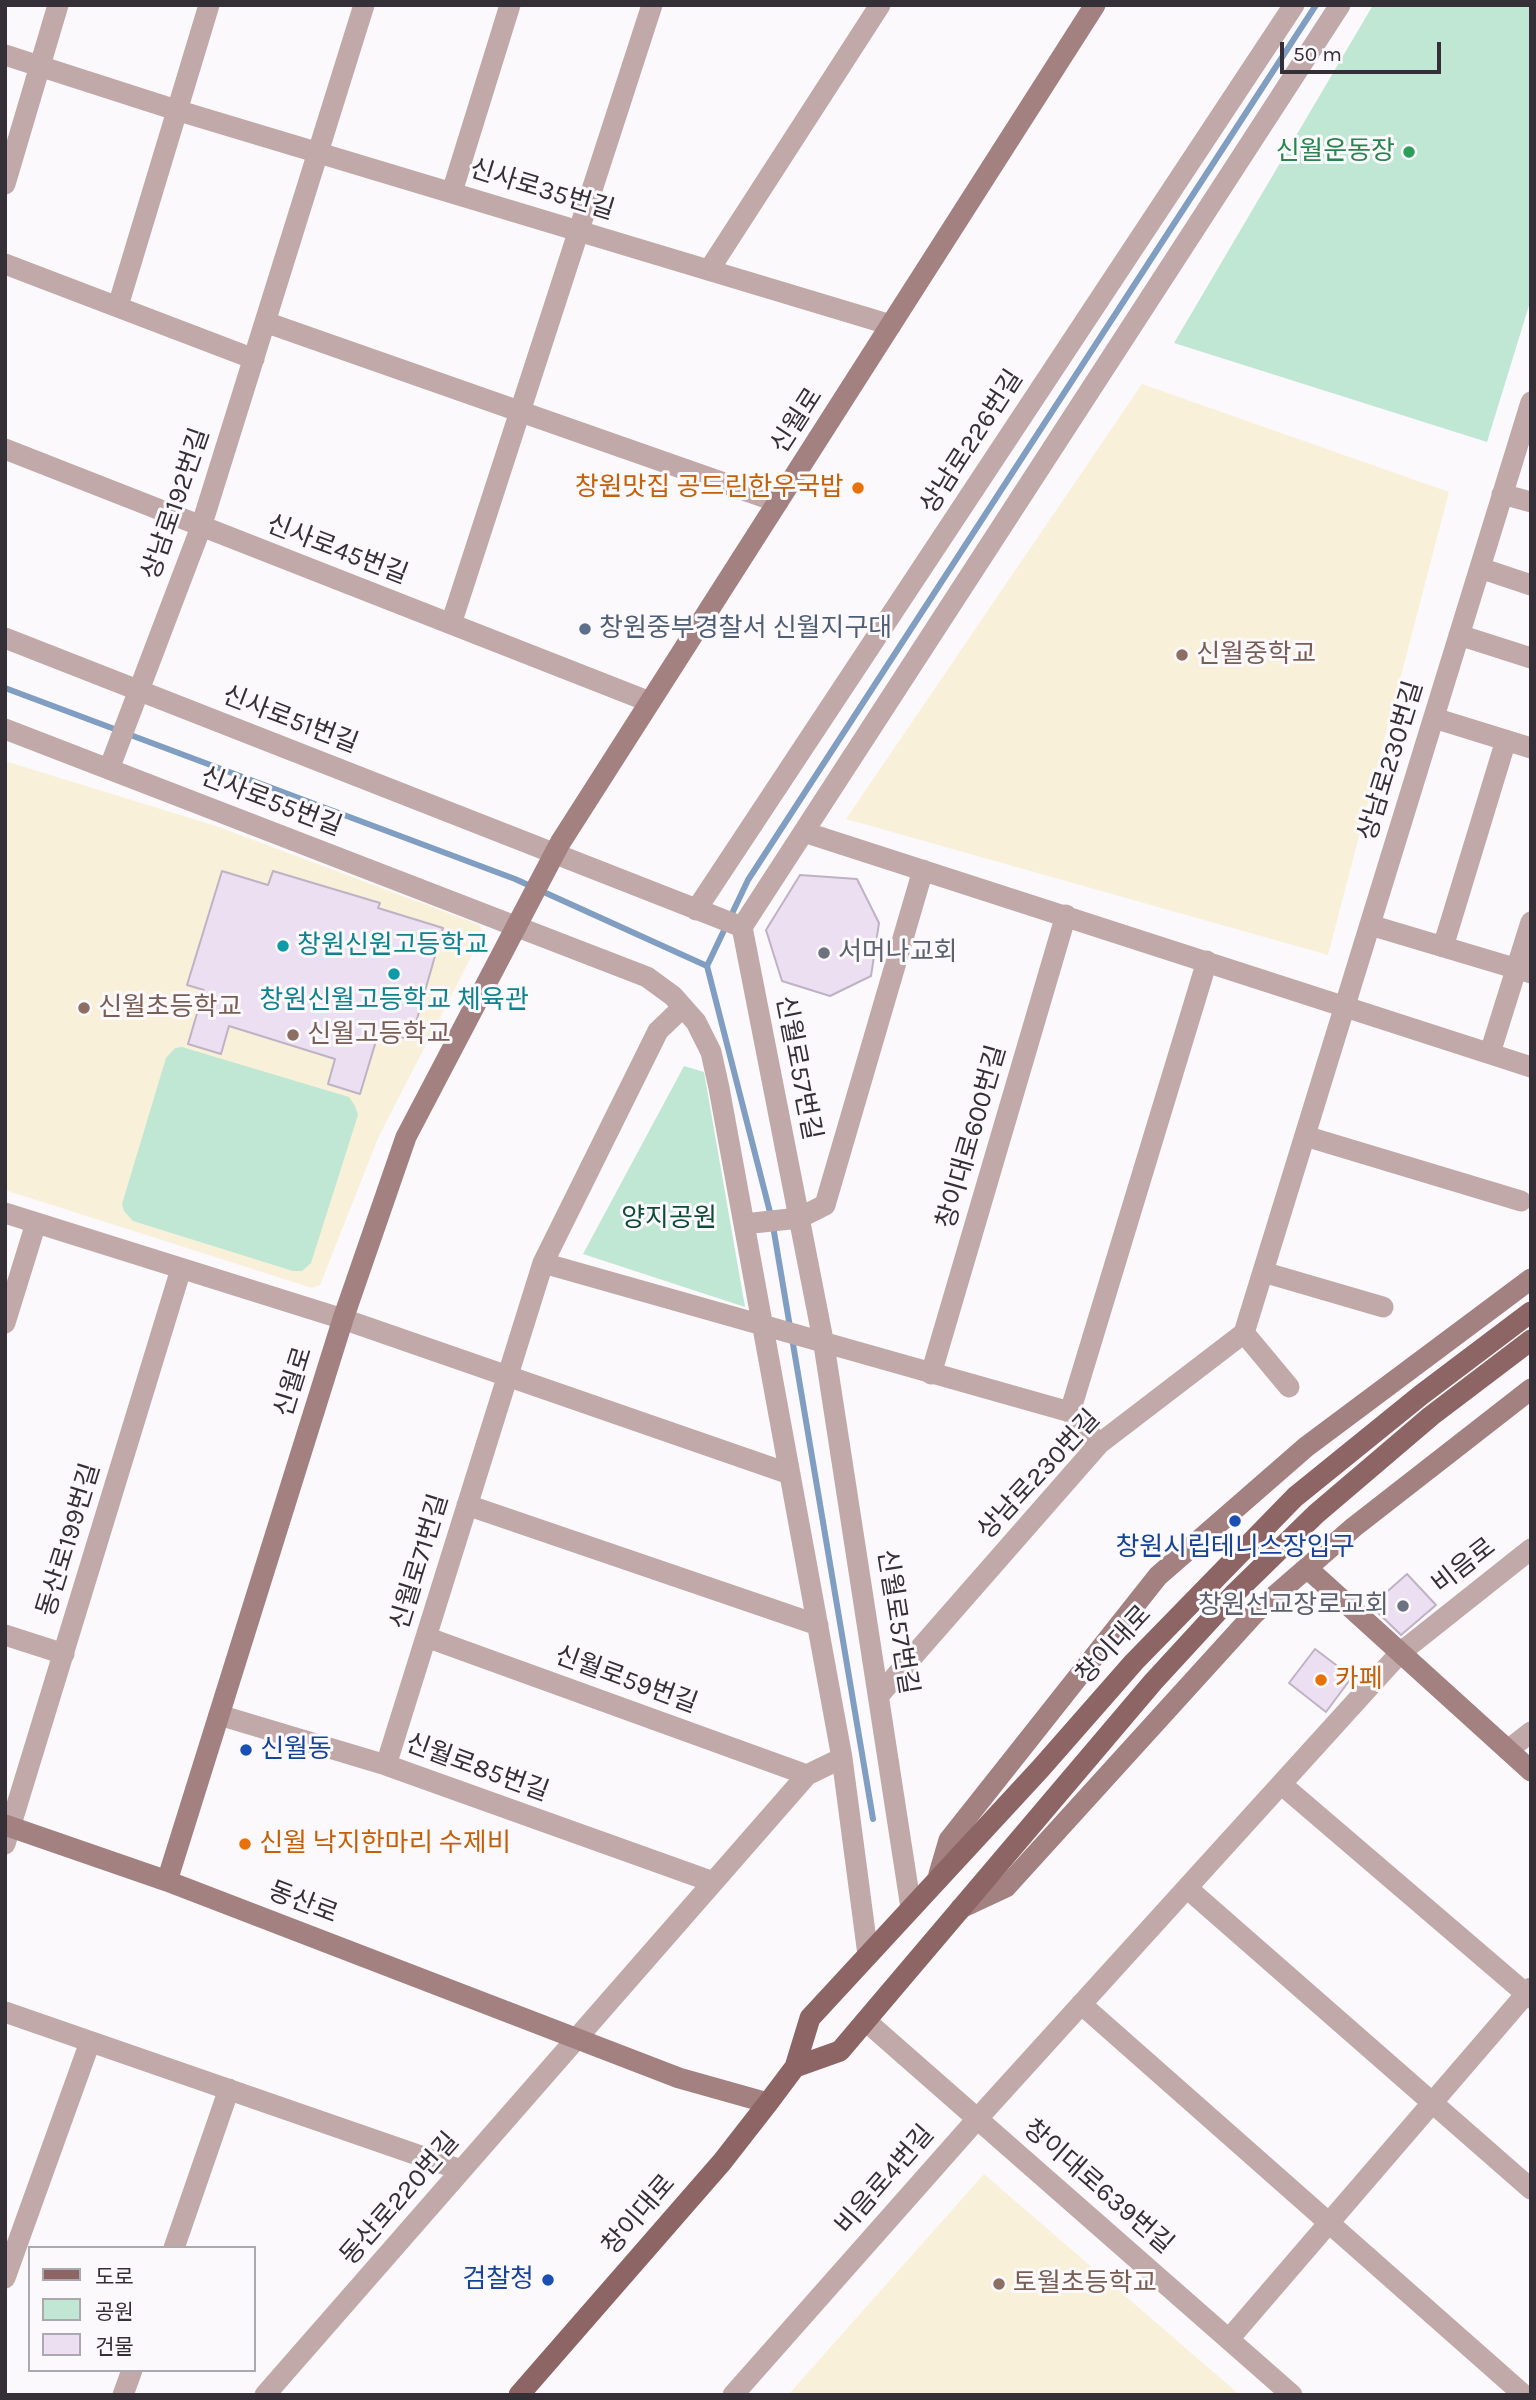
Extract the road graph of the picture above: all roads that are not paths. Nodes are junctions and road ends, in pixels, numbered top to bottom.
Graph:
1 (58, 5) edge
2 (209, 5) edge
3 (364, 5) edge
4 (510, 5) edge
5 (652, 5) edge
6 (880, 5) edge
7 (1094, 5) edge
8 (1294, 5) edge
9 (1340, 5) edge
10 (5, 55) edge
11 (41, 66) junction
12 (176, 110) junction
13 (320, 153) junction
14 (5, 184) edge
15 (452, 192) junction
16 (579, 230) junction
17 (5, 264) edge
18 (709, 270) junction
19 (118, 306) junction
20 (265, 322) junction
21 (891, 325) junction
22 (254, 359) junction
23 (1531, 402) edge
24 (520, 412) junction
25 (5, 449) edge
26 (1502, 494) junction
27 (778, 502) junction
28 (1531, 502) edge
29 (201, 527) junction
30 (1480, 568) junction
31 (1531, 585) edge
32 (451, 624) junction
33 (1459, 635) junction
34 (5, 638) edge
35 (1531, 658) edge
36 (137, 696) junction
37 (650, 702) junction
38 (1434, 718) junction
39 (5, 729) edge
40 (1506, 740) junction
41 (1531, 748) edge
42 (110, 765) junction
43 (804, 832) junction
44 (550, 860) junction
45 (923, 870) junction
46 (705, 913) junction
47 (1066, 915) junction
48 (1531, 922) edge
49 (518, 923) junction
50 (1370, 925) junction
51 (741, 927) junction
52 (1443, 947) junction
53 (1207, 961) junction
54 (1523, 971) edge
55 (1345, 1005) junction
56 (683, 1007) junction
57 (1490, 1053) junction
58 (1531, 1067) edge
59 (1305, 1136) junction
60 (1521, 1201) dead end
61 (5, 1213) edge
62 (793, 1218) junction
63 (36, 1223) junction
64 (749, 1223) junction
65 (543, 1263) junction
66 (181, 1269) junction
67 (1263, 1272) junction
68 (1531, 1279) edge
69 (1383, 1307) dead end
70 (1531, 1312) edge
71 (343, 1319) junction
72 (5, 1323) edge
73 (770, 1329) junction
74 (1244, 1333) junction
75 (1531, 1340) edge
76 (815, 1342) junction
77 (931, 1374) junction
78 (507, 1376) junction
79 (1289, 1387) dead end
80 (1531, 1390) edge
81 (1070, 1412) junction
82 (1099, 1444) junction
83 (790, 1474) junction
84 (467, 1505) junction
85 (1531, 1549) edge
86 (1307, 1568) junction
87 (818, 1625) junction
88 (5, 1635) edge
89 (426, 1637) junction
90 (1400, 1653) junction
91 (64, 1654) junction
92 (880, 1694) junction
93 (219, 1715) junction
94 (1531, 1732) edge
95 (1508, 1750) junction
96 (842, 1758) junction
97 (386, 1765) junction
98 (1531, 1771) edge
99 (807, 1775) junction
100 (1281, 1784) junction
101 (7, 1832) edge
102 (939, 1874) junction
103 (167, 1881) junction
104 (713, 1882) junction
105 (1186, 1888) junction
106 (911, 1908) junction
107 (961, 1908) junction
108 (868, 1955) junction
109 (1529, 1993) edge
110 (1081, 2004) junction
111 (5, 2012) edge
112 (867, 2022) junction
113 (578, 2040) junction
114 (90, 2042) junction
115 (795, 2067) junction
116 (229, 2090) junction
117 (768, 2103) junction
118 (1432, 2103) junction
119 (978, 2118) junction
120 (461, 2170) junction
121 (1531, 2189) edge
122 (1328, 2222) junction
123 (175, 2246) edge
124 (5, 2278) edge
125 (1229, 2339) junction
126 (131, 2372) edge
127 (123, 2395) edge
128 (265, 2395) edge
129 (519, 2395) edge
130 (733, 2395) edge
131 (1292, 2395) edge
132 (1524, 2395) edge

1 - 11 street
2 - 12 street
3 - 13 street, 상남로192번길
4 - 15 street
5 - 16 street
6 - 18 street
7 - 21 street, 신월로
8 - 46 street, 상남로226번길
9 - 43 street
10 - 11 street, 신사로35번길
11 - 12 street, 신사로35번길
11 - 14 street
12 - 13 street, 신사로35번길
12 - 19 street
13 - 15 street, 신사로35번길
13 - 20 street, 상남로192번길
15 - 16 street, 신사로35번길
16 - 18 street, 신사로35번길
16 - 24 street
17 - 19 street
18 - 21 street, 신사로35번길
19 - 22 street
20 - 22 street, 상남로192번길
20 - 24 street
21 - 27 street, 신월로
22 - 29 street, 상남로192번길
23 - 26 street, 상남로230번길
24 - 27 street
24 - 32 street
25 - 29 street, 신사로45번길
26 - 28 street
26 - 30 street, 상남로230번길
27 - 37 street, 신월로
29 - 32 street, 신사로45번길
29 - 36 street, 상남로192번길
30 - 31 street
30 - 33 street, 상남로230번길
32 - 37 street, 신사로45번길
33 - 35 street
33 - 38 street, 상남로230번길
34 - 36 street, 신사로51번길
36 - 42 street, 상남로192번길
36 - 44 street, 신사로51번길
37 - 44 street, 신월로
38 - 40 street
38 - 50 street, 상남로230번길
39 - 42 street, 신사로55번길
40 - 41 street
40 - 52 street
42 - 49 street, 신사로55번길
43 - 45 street
43 - 51 street
44 - 46 street
44 - 49 street, 신월로
45 - 47 street
45 - 62 street
46 - 51 street
47 - 53 street
47 - 77 street, 창이대로600번길
48 - 54 street
49 - 56 street
49 - 71 street, 신월로
50 - 52 street
50 - 55 street, 상남로230번길
51 - 62 street, 신월로57번길
52 - 54 street
53 - 55 street
53 - 81 street
54 - 57 street
55 - 57 street
55 - 59 street, 상남로230번길
56 - 64 street
56 - 65 street
57 - 58 street
59 - 60 street
59 - 67 street, 상남로230번길
61 - 63 street
62 - 64 street
62 - 76 street, 신월로57번길
63 - 66 street
63 - 72 street
64 - 73 street
65 - 73 street
65 - 78 street
66 - 71 street
66 - 91 street, 동산로199번길
67 - 69 street
67 - 74 street, 상남로230번길
68 - 102 street
70 - 102 main road, 창이대로
71 - 78 street
71 - 93 street, 신월로
73 - 76 street
73 - 83 street
74 - 79 street
74 - 82 street, 상남로230번길
75 - 107 main road, 창이대로
76 - 77 street
76 - 92 street, 신월로57번길
77 - 81 street
78 - 83 street
78 - 84 street, 신월로71번길
80 - 86 street
81 - 82 street
82 - 92 street, 상남로230번길
83 - 87 street
84 - 87 street
84 - 89 street, 신월로71번길
85 - 90 street, 비음로
86 - 90 street
86 - 107 street
87 - 96 street
88 - 91 street
89 - 97 street, 신월로71번길
89 - 99 street, 신월로59번길
90 - 95 street
90 - 100 street, 비음로4번길
91 - 101 street, 동산로199번길
92 - 106 street, 신월로57번길
93 - 97 street, 신월로85번길
93 - 103 street, 신월로
94 - 95 street
95 - 98 street
96 - 99 street
96 - 108 street
97 - 104 street, 신월로85번길
99 - 104 street
100 - 105 street, 비음로4번길
100 - 109 street
101 - 103 street, 동산로
102 - 106 main road, 창이대로
103 - 113 street, 동산로
104 - 113 street
105 - 110 street, 비음로4번길
105 - 118 street
106 - 108 main road, 창이대로
107 - 112 main road, 창이대로
108 - 115 main road, 창이대로
109 - 118 street
110 - 119 street, 비음로4번길
110 - 122 street
111 - 114 street
112 - 115 main road, 창이대로
112 - 119 street, 창이대로639번길
113 - 117 street, 동산로
113 - 120 street, 동산로220번길
114 - 116 street
114 - 124 street
115 - 117 main road, 창이대로
116 - 120 street
116 - 123 street
117 - 129 main road, 창이대로
118 - 121 street
118 - 122 street
119 - 125 street, 창이대로639번길
119 - 130 street, 비음로4번길
120 - 128 street, 동산로220번길
122 - 125 street
122 - 132 street
125 - 131 street, 창이대로639번길
126 - 127 street

